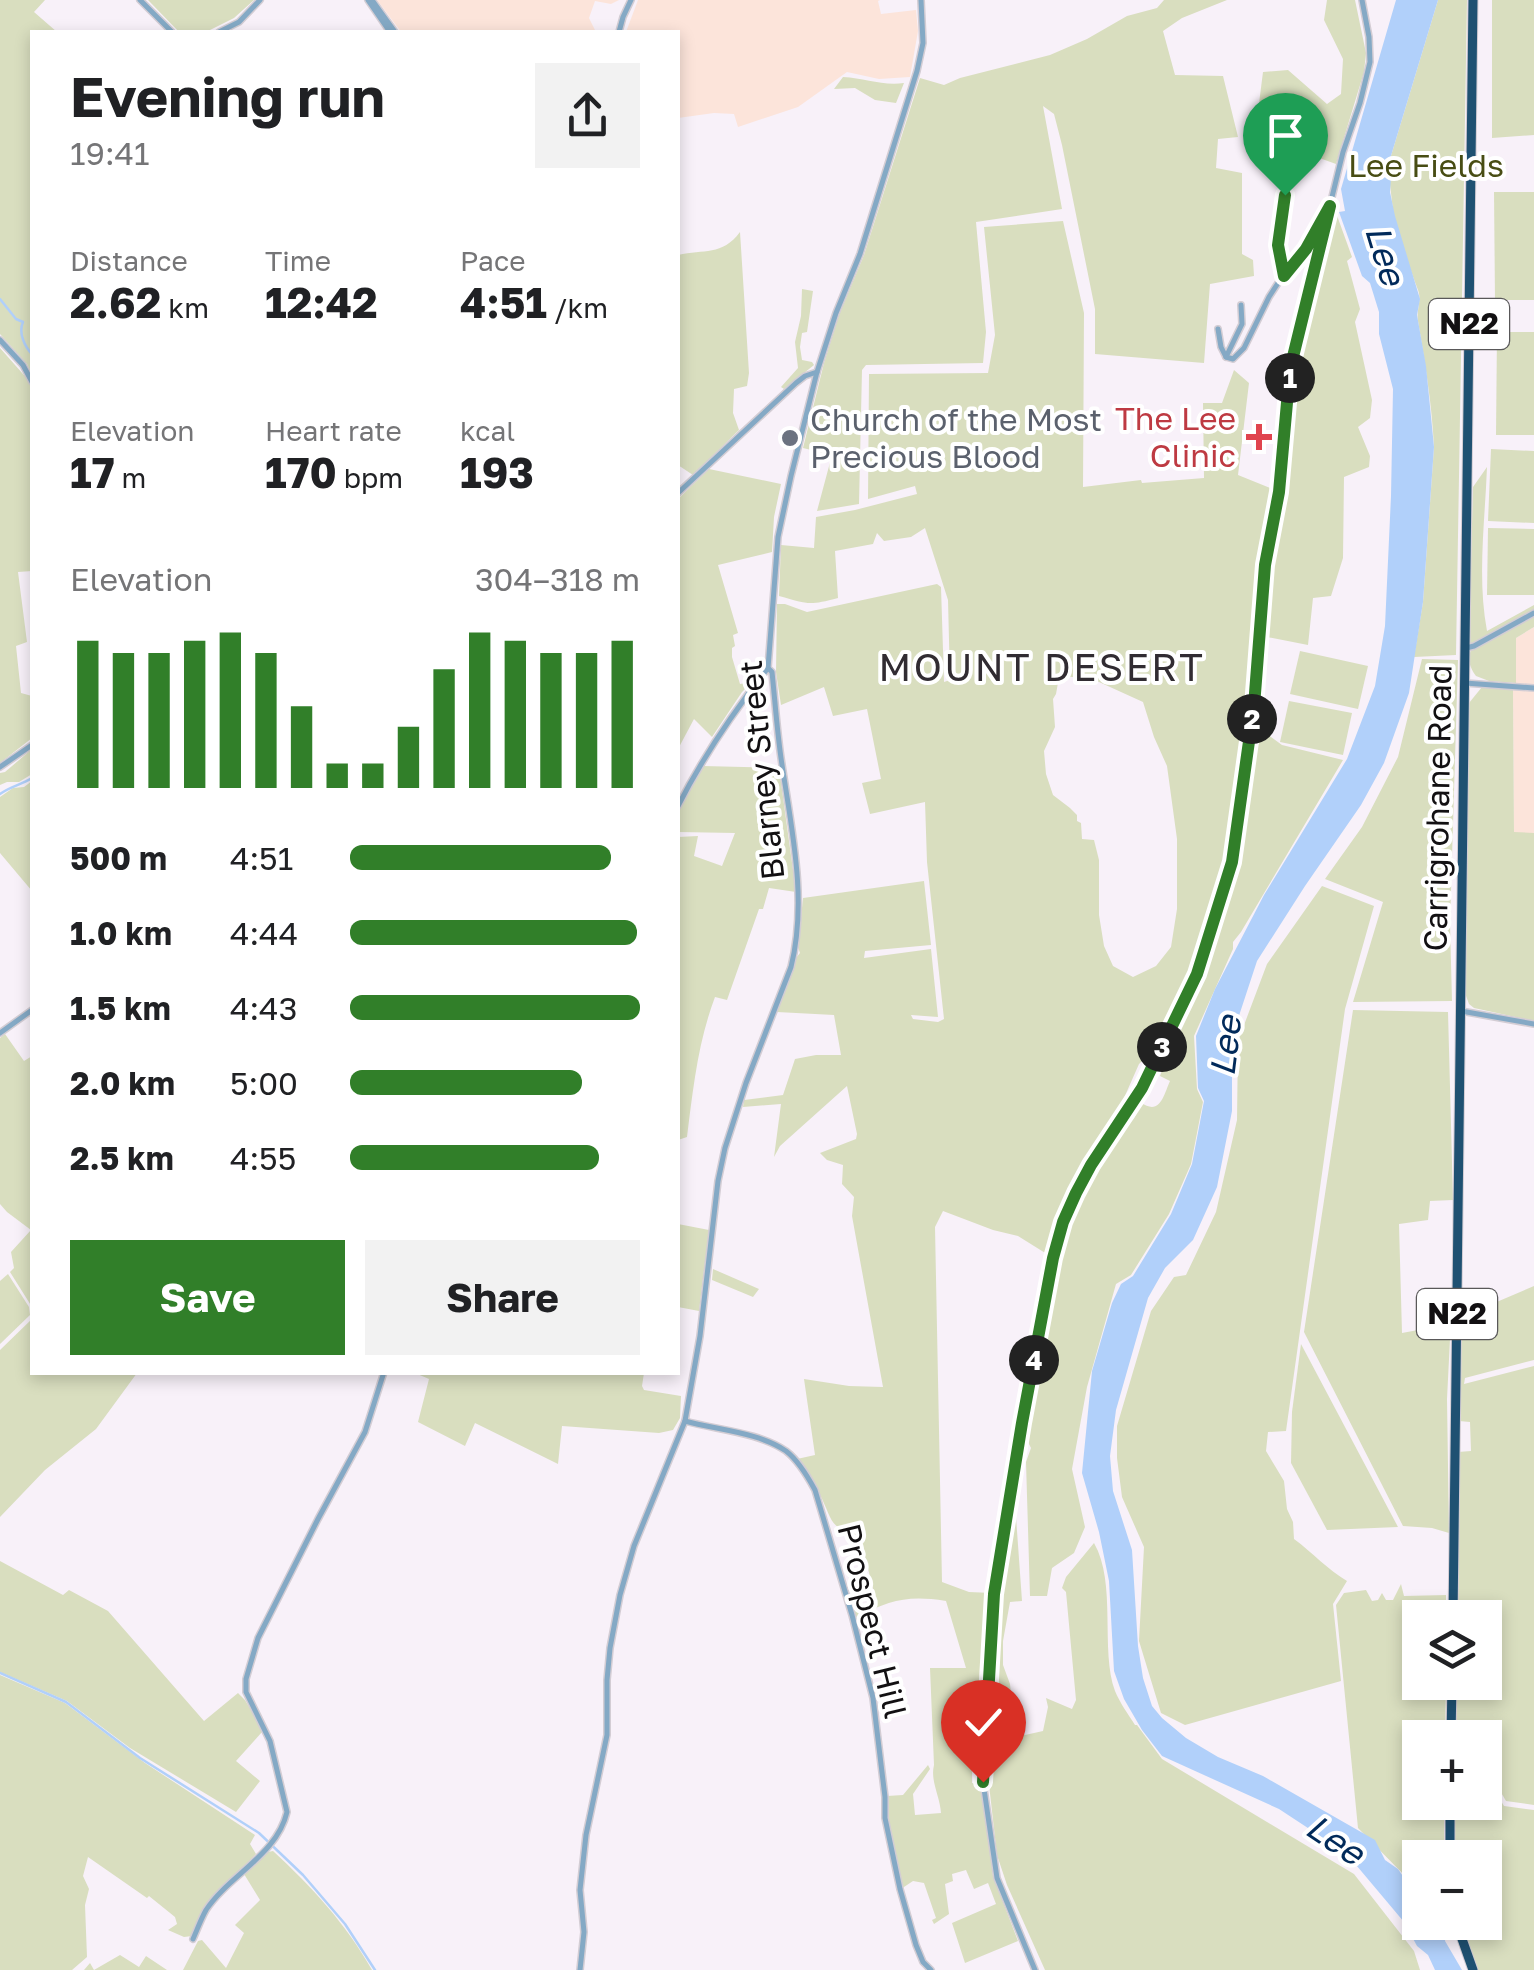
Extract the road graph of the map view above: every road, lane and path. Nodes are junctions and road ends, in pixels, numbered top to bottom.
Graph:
1 (140, 0) edge
2 (260, 0) edge
3 (370, 0) edge
4 (631, 0) edge
5 (921, 0) edge
6 (1362, 0) edge
7 (1473, 0) edge
8 (170, 30) edge
9 (223, 30) edge
10 (391, 30) edge
11 (620, 30) edge
12 (1282, 157) dead end
13 (1330, 206) junction
14 (1284, 276) junction
15 (1241, 305) dead end
16 (1218, 329) dead end
17 (0, 340) edge
18 (1226, 357) junction
19 (817, 372) junction
20 (30, 378) edge
21 (680, 492) edge
22 (1534, 613) edge
23 (1465, 648) junction
24 (768, 668) junction
25 (1464, 683) junction
26 (1534, 688) edge
27 (30, 746) edge
28 (0, 767) edge
29 (680, 802) edge
30 (1461, 1011) junction
31 (30, 1012) edge
32 (1534, 1024) edge
33 (0, 1034) edge
34 (383, 1375) edge
35 (685, 1421) junction
36 (1452, 1600) edge
37 (193, 1939) dead end
38 (1462, 1940) edge
39 (580, 1970) edge
40 (930, 1970) edge
41 (1035, 1970) edge
42 (1473, 1970) edge

1 - 8 street
2 - 9 street
3 - 10 street
4 - 11 street
5 - 19 street, Blarney Street
6 - 13 street
7 - 23 highway, Carrigrohane Road / N22
12 - 14 street
13 - 14 street
13 - 41 street
14 - 18 street
15 - 18 street
16 - 18 street
17 - 20 street
19 - 21 street
19 - 24 street, Blarney Street
22 - 23 street
23 - 25 highway, Carrigrohane Road / N22
24 - 29 street
24 - 35 street, Blarney Street
25 - 26 street
25 - 30 highway, Carrigrohane Road / N22
27 - 28 street
30 - 32 street
30 - 36 highway, Carrigrohane Road / N22
31 - 33 street
34 - 37 street
35 - 39 street, Blarney Street
35 - 40 street, Prospect Hill
38 - 42 highway

